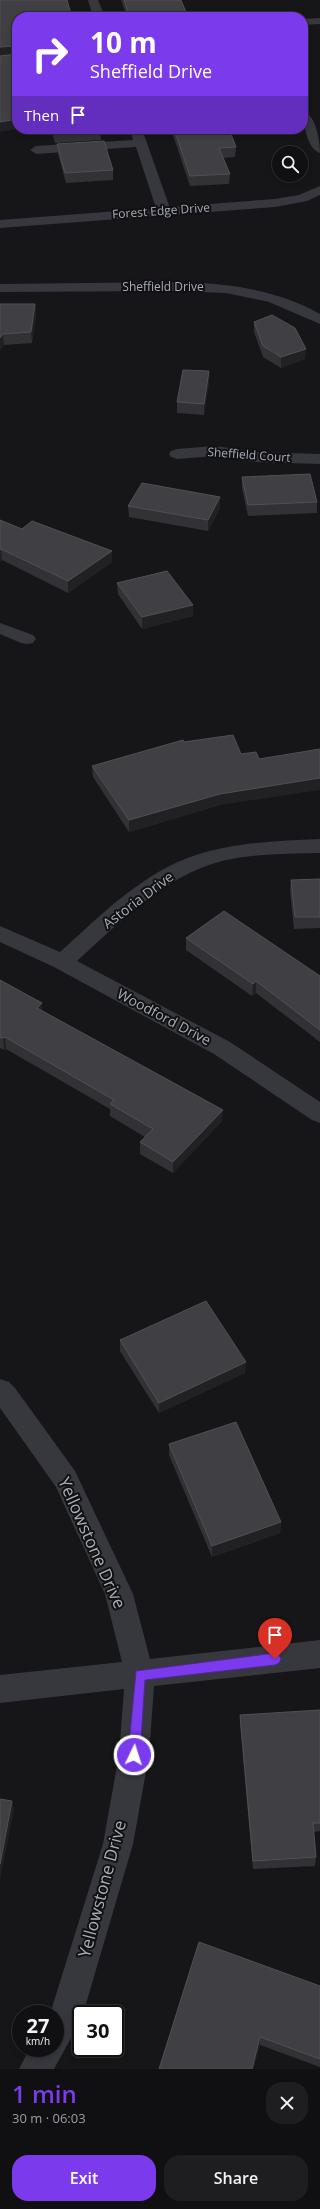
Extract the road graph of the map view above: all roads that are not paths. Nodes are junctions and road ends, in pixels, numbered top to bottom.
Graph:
1 (93, 0) edge
2 (97, 12) edge
3 (320, 21) edge
4 (308, 22) edge
5 (308, 125) edge
6 (138, 134) edge
7 (141, 143) junction
8 (320, 149) edge
9 (36, 150) dead end
10 (320, 190) edge
11 (164, 211) junction
12 (0, 224) edge
13 (0, 288) edge
14 (320, 320) edge
15 (177, 454) dead end
16 (320, 459) edge
17 (0, 628) edge
18 (27, 639) dead end
19 (320, 846) edge
20 (0, 933) edge
21 (62, 962) junction
22 (320, 1114) edge
23 (0, 1390) edge
24 (320, 1654) edge
25 (140, 1675) junction
26 (0, 1689) edge
27 (64, 2021) edge
28 (43, 2057) edge
29 (36, 2069) edge

1 - 2 street
3 - 4 street
5 - 8 street
6 - 7 street
7 - 9 street
7 - 11 street
10 - 11 street, Forest Edge Drive
11 - 12 street, Forest Edge Drive
13 - 14 street, Sheffield Drive
15 - 16 street, Sheffield Court
17 - 18 street
19 - 21 street, Astoria Drive
20 - 21 street, Woodford Drive
21 - 22 street, Woodford Drive
23 - 25 street, Yellowstone Drive
24 - 25 street
25 - 26 street
25 - 27 street, Yellowstone Drive
28 - 29 street

